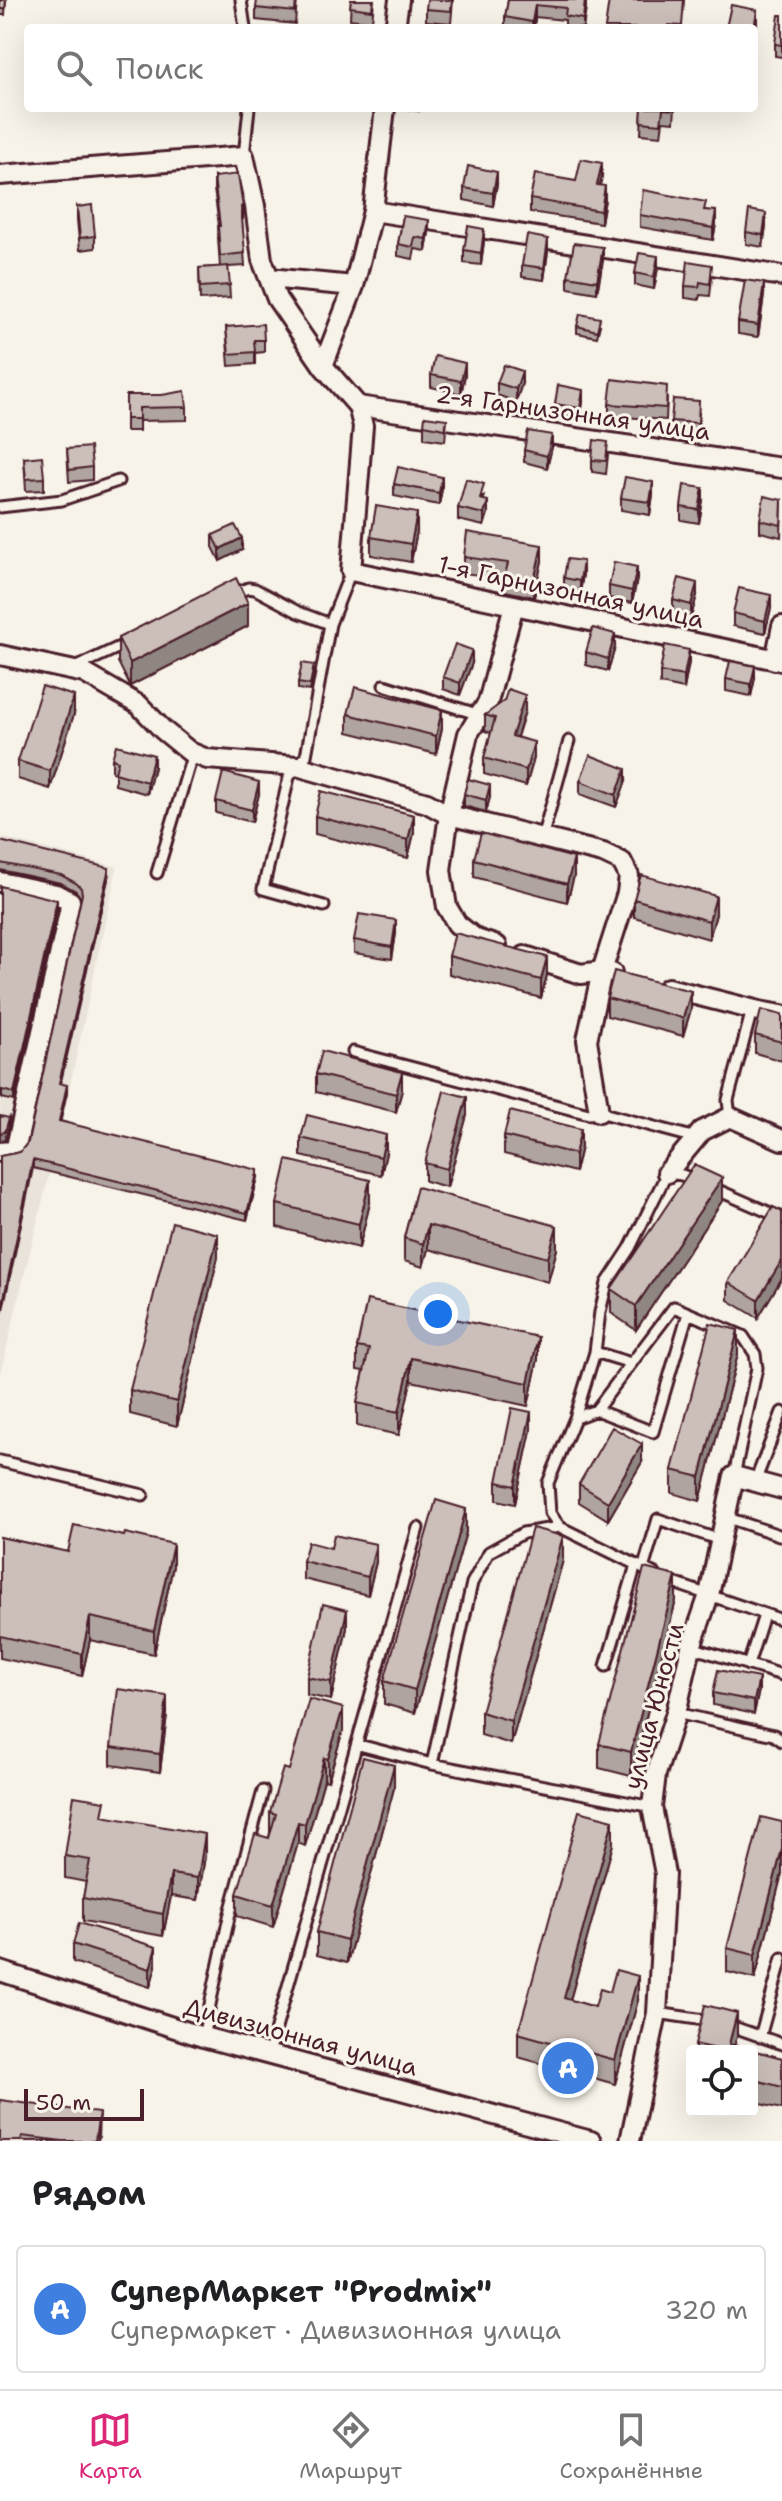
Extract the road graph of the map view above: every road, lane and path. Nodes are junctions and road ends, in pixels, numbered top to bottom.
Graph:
1 (241, 0) edge
2 (399, 0) edge
3 (244, 24) edge
4 (396, 24) edge
5 (249, 112) edge
6 (385, 112) edge
7 (244, 156) junction
8 (0, 175) edge
9 (373, 211) junction
10 (782, 276) edge
11 (269, 278) junction
12 (354, 286) junction
13 (323, 366) junction
14 (358, 406) junction
15 (782, 468) edge
16 (118, 481) dead end
17 (0, 507) edge
18 (351, 571) junction
19 (221, 600) edge
20 (514, 605) junction
21 (330, 624) junction
22 (782, 626) edge
23 (139, 638) edge
24 (0, 655) edge
25 (778, 660) edge
26 (71, 670) junction
27 (384, 685) dead end
28 (480, 715) junction
29 (569, 741) dead end
30 (193, 753) junction
31 (297, 766) junction
32 (449, 815) junction
33 (542, 838) junction
34 (157, 873) dead end
35 (0, 882) edge
36 (324, 906) dead end
37 (602, 971) junction
38 (752, 1010) junction
39 (782, 1015) edge
40 (353, 1052) dead end
41 (599, 1112) junction
42 (730, 1117) junction
43 (696, 1138) junction
44 (782, 1140) edge
45 (0, 1152) edge
46 (667, 1173) junction
47 (782, 1218) edge
48 (688, 1313) junction
49 (595, 1352) junction
50 (631, 1363) junction
51 (596, 1410) junction
52 (782, 1412) edge
53 (575, 1418) junction
54 (0, 1461) edge
55 (734, 1476) junction
56 (755, 1482) junction
57 (782, 1489) edge
58 (143, 1495) dead end
59 (725, 1517) junction
60 (560, 1527) junction
61 (418, 1528) dead end
62 (782, 1536) edge
63 (720, 1540) junction
64 (640, 1567) junction
65 (709, 1595) junction
66 (764, 1615) junction
67 (782, 1620) edge
68 (691, 1647) junction
69 (748, 1665) junction
70 (606, 1666) dead end
71 (782, 1675) edge
72 (676, 1713) junction
73 (782, 1741) edge
74 (359, 1745) junction
75 (432, 1764) junction
76 (263, 1791) dead end
77 (652, 1807) junction
78 (782, 1958) edge
79 (0, 1971) edge
80 (657, 2013) junction
81 (203, 2037) junction
82 (760, 2037) junction
83 (782, 2044) edge
84 (269, 2053) junction
85 (591, 2141) edge
86 (630, 2141) edge

1 - 3 lane
2 - 4 street
5 - 7 lane
6 - 9 street
7 - 8 street
7 - 11 street
9 - 10 street
9 - 12 street
11 - 12 street
11 - 13 street
12 - 13 street
13 - 14 street
14 - 15 street, 2-я Гарнизонная улица
14 - 18 street
16 - 17 lane
18 - 20 street, 1-я Гарнизонная улица
18 - 21 lane
19 - 21 lane
20 - 25 street, 1-я Гарнизонная улица
20 - 28 street
21 - 31 lane
22 - 25 street
23 - 26 lane
24 - 26 street
26 - 30 street
27 - 28 lane
28 - 32 street
29 - 33 lane
30 - 31 street
30 - 34 lane
31 - 32 street
31 - 36 lane
32 - 33 street
32 - 37 street
33 - 37 street
35 - 45 street
37 - 38 street
37 - 41 street
38 - 39 street
38 - 42 lane
40 - 41 lane
41 - 43 lane
42 - 43 street
42 - 44 street
43 - 46 street
46 - 47 lane
46 - 49 lane
48 - 50 lane
48 - 51 lane
48 - 55 lane
49 - 50 lane
49 - 53 lane
50 - 51 lane
51 - 53 lane
52 - 56 lane
53 - 60 lane
54 - 58 lane
55 - 56 street
55 - 59 street, улица Юности
56 - 57 street
59 - 62 lane
59 - 63 street, улица Юности
60 - 64 lane
60 - 75 lane
61 - 74 lane
63 - 64 lane
63 - 65 street, улица Юности
64 - 65 lane
64 - 70 lane
65 - 66 lane
65 - 68 street, улица Юности
66 - 67 lane
66 - 69 lane
68 - 69 lane
68 - 72 street, улица Юности
69 - 71 lane
72 - 73 lane
72 - 77 street, улица Юности
74 - 75 lane
74 - 84 lane
75 - 77 lane
76 - 81 lane
77 - 80 street, улица Юности
78 - 82 lane
79 - 81 street, Дивизионная улица
80 - 82 lane
80 - 86 street, улица Юности
81 - 84 street, Дивизионная улица
82 - 83 lane
84 - 85 street, Дивизионная улица

